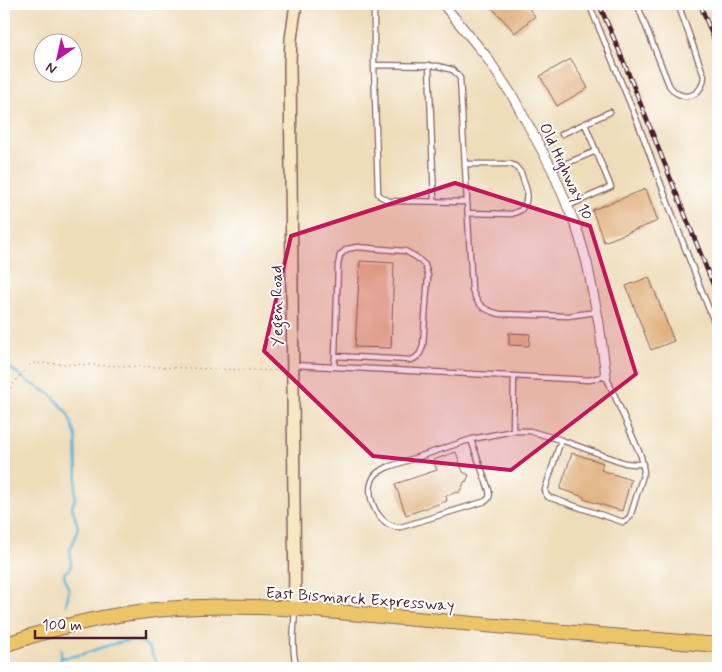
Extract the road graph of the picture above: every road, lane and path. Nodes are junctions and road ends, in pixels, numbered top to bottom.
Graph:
1 (296, 4) edge
2 (374, 4) edge
3 (443, 4) edge
4 (589, 4) edge
5 (637, 4) edge
6 (678, 4) edge
7 (374, 65) junction
8 (429, 66) junction
9 (610, 112) dead end
10 (585, 124) junction
11 (562, 134) dead end
12 (596, 151) junction
13 (465, 164) junction
14 (552, 169) junction
15 (434, 201) junction
16 (467, 202) junction
17 (568, 206) junction
18 (468, 212) junction
19 (596, 312) junction
20 (718, 332) edge
21 (335, 356) junction
22 (334, 367) junction
23 (293, 368) junction
24 (514, 376) junction
25 (606, 376) junction
26 (4, 396) edge
27 (513, 431) junction
28 (470, 440) junction
29 (561, 440) junction
30 (643, 464) junction
31 (295, 609) junction
32 (718, 645) edge
33 (4, 646) edge
34 (297, 668) edge

1 - 23 street, Yegen Road
2 - 7 lane
3 - 14 street, Old Highway 10
4 - 20 lane
5 - 6 lane
7 - 8 lane
7 - 15 lane
8 - 13 lane
8 - 15 lane
9 - 10 lane
10 - 11 lane
10 - 12 lane
12 - 14 lane
12 - 17 lane
13 - 16 lane
13 - 18 lane
14 - 17 street, Old Highway 10
15 - 16 lane
16 - 18 lane
17 - 19 street, Old Highway 10
18 - 19 lane
19 - 25 street, Old Highway 10
21 - 21 lane
21 - 22 lane
22 - 23 lane
22 - 24 lane
23 - 26 path
23 - 31 street, Yegen Road
24 - 25 lane
24 - 27 lane
25 - 30 lane
27 - 28 lane
27 - 29 lane
28 - 28 lane
29 - 30 lane
29 - 30 lane
31 - 32 main road, East Bismarck Expressway
31 - 33 main road, East Bismarck Expressway
31 - 34 lane

